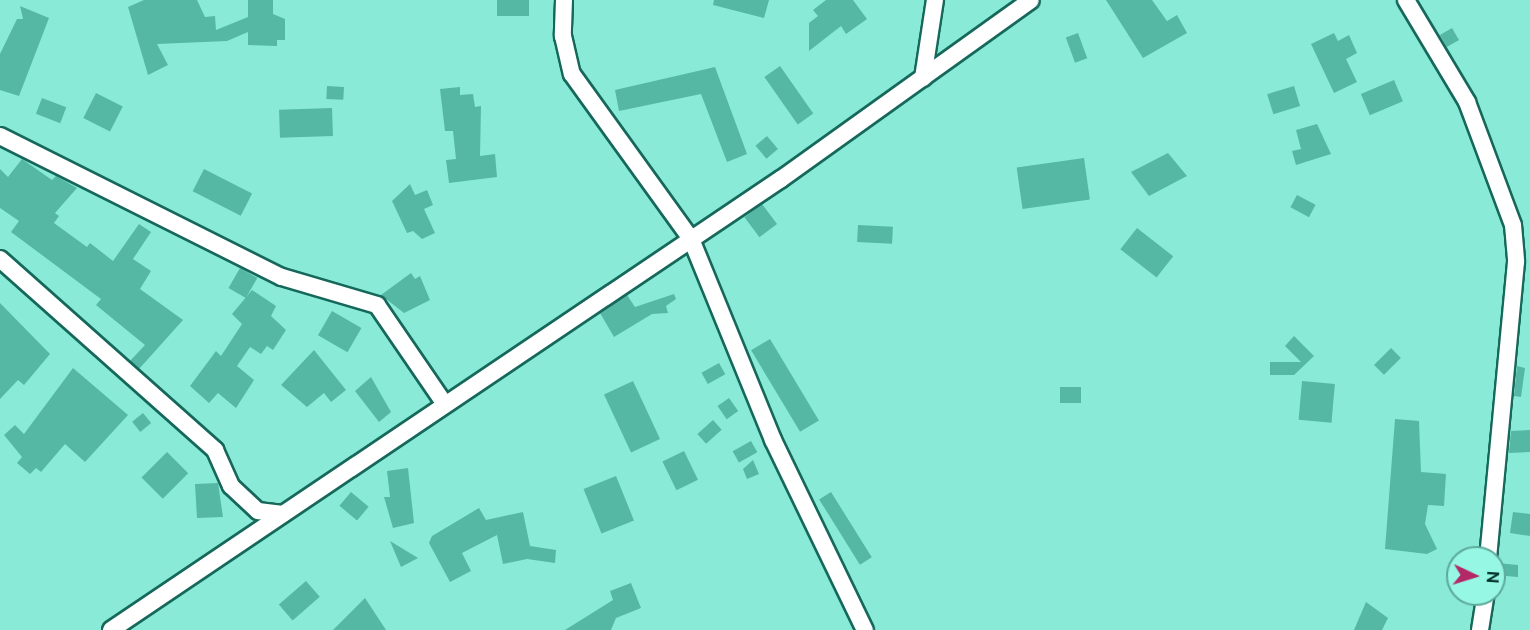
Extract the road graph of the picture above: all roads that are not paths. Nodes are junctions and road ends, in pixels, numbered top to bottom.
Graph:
1 (564, 0) edge
2 (935, 0) edge
3 (1030, 0) edge
4 (1406, 0) edge
5 (923, 78) junction
6 (0, 136) edge
7 (691, 239) junction
8 (0, 259) edge
9 (444, 403) junction
10 (283, 514) junction
11 (1489, 546) edge
12 (1484, 606) edge
13 (111, 630) edge
14 (865, 630) edge
15 (1480, 630) edge

1 - 7 street
2 - 5 street
3 - 5 street
4 - 11 street
5 - 7 street
6 - 9 street
7 - 9 street
7 - 14 street
8 - 10 street
9 - 10 street
10 - 13 street
12 - 15 street

